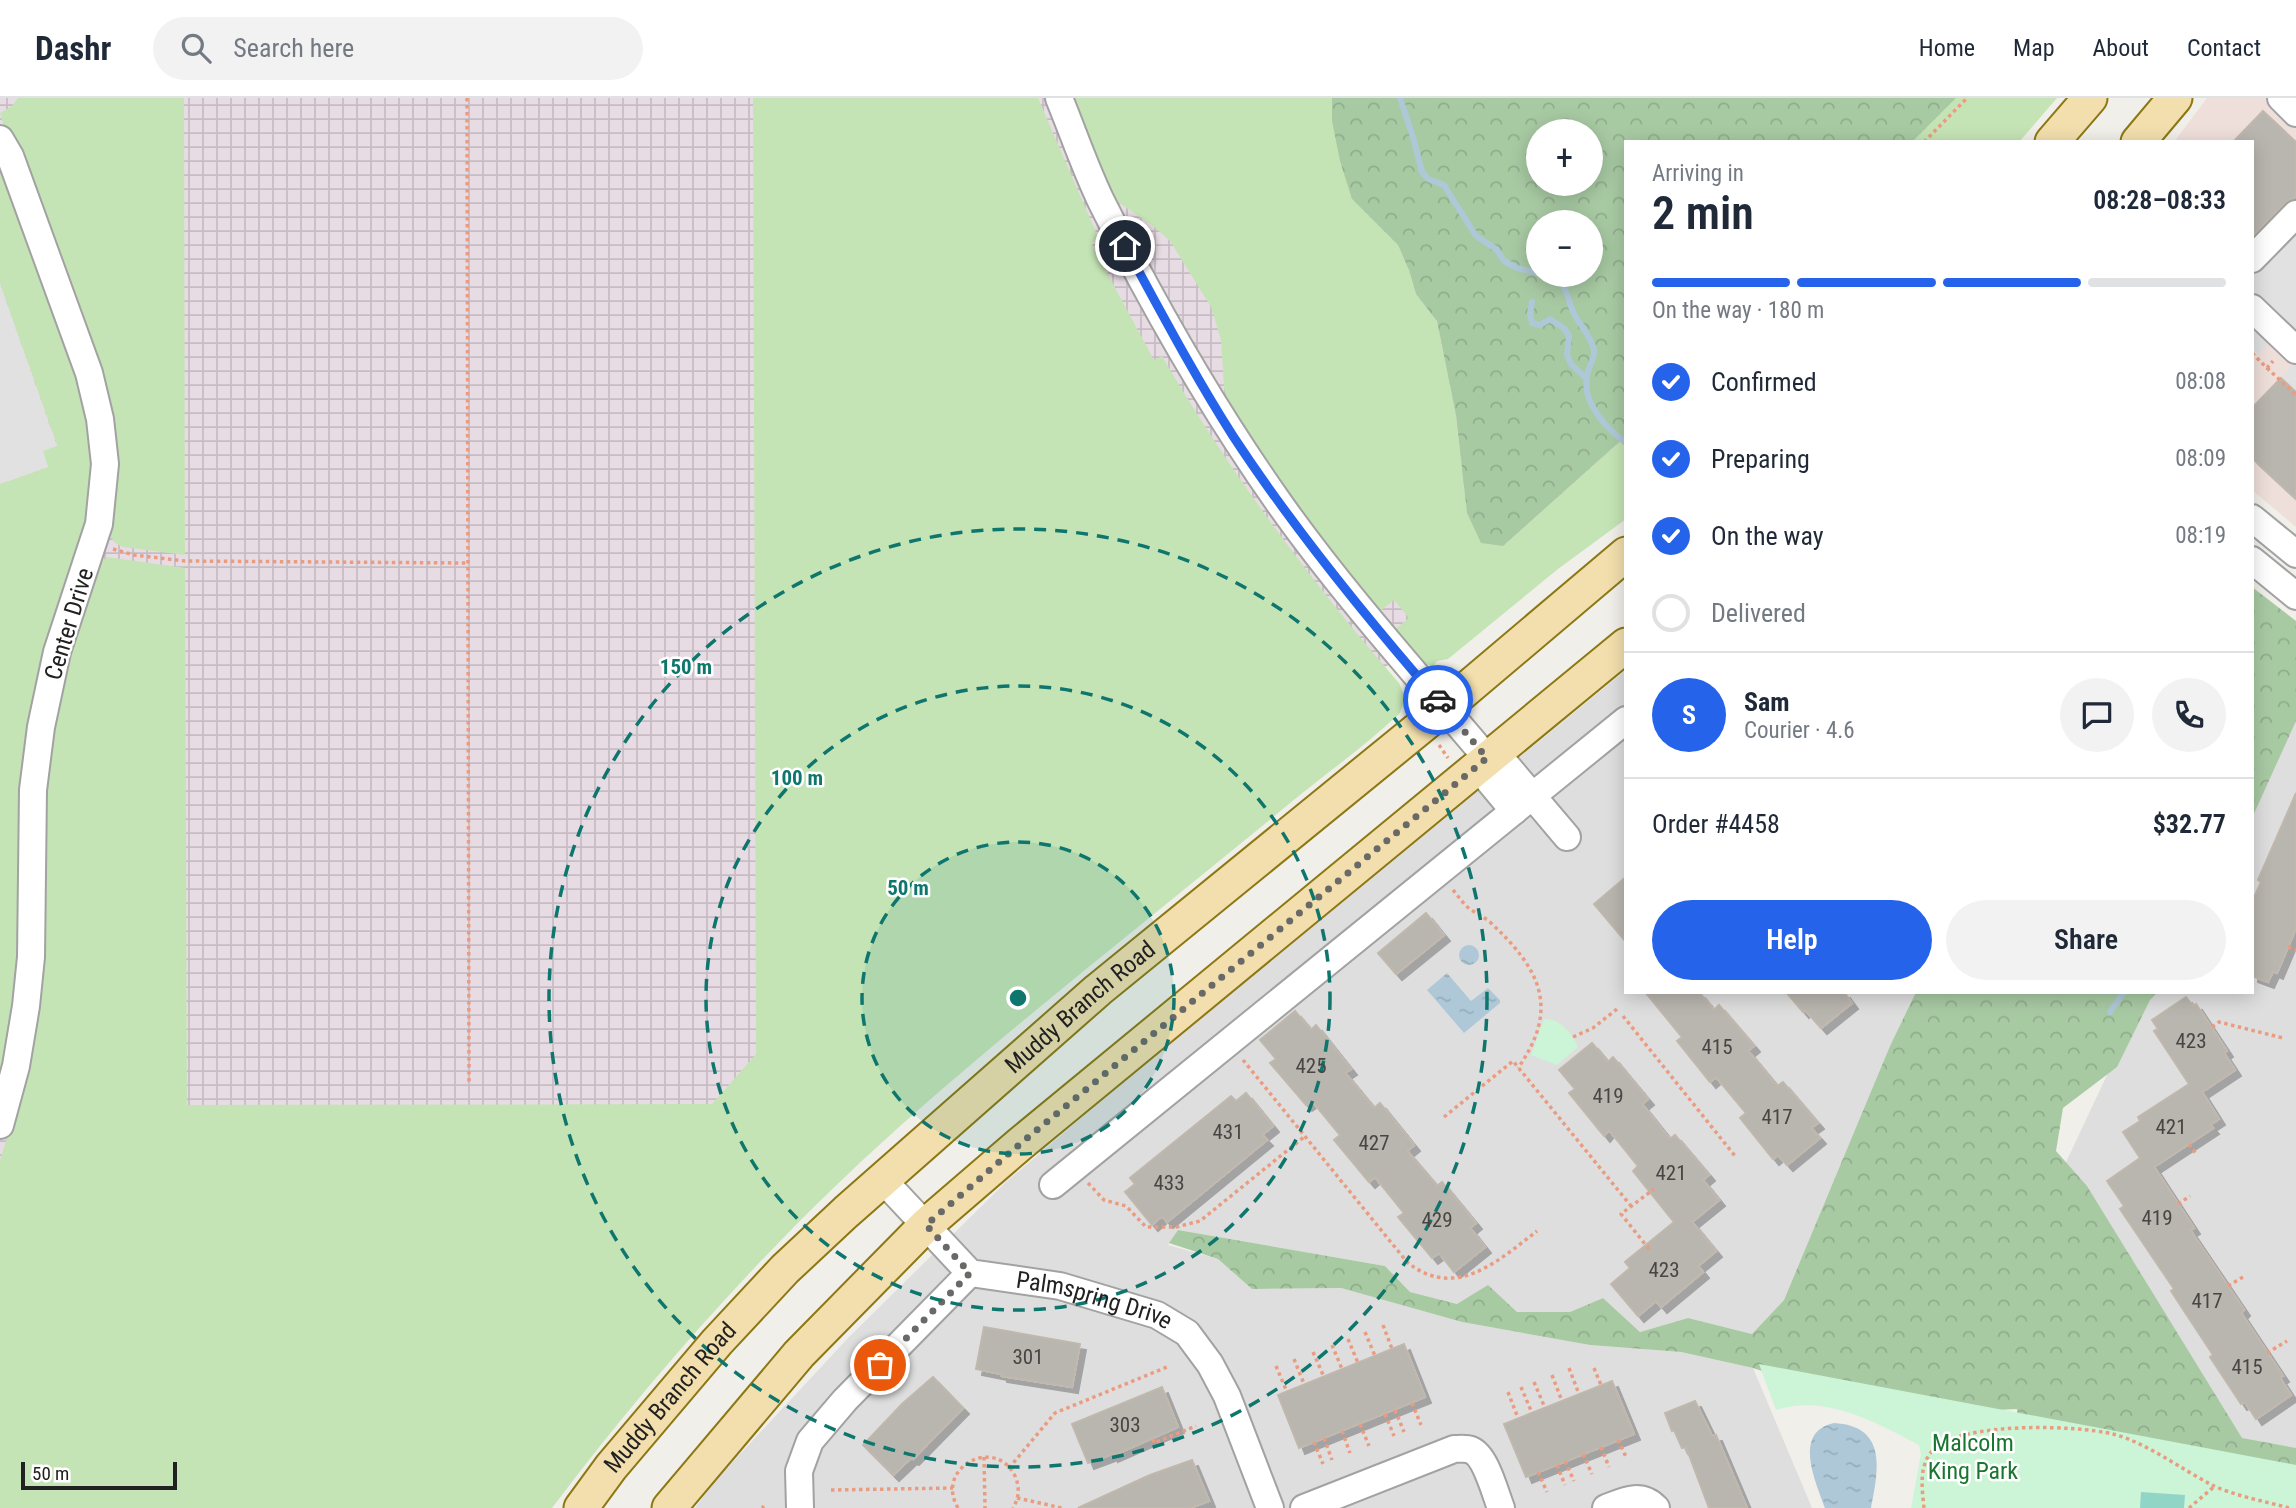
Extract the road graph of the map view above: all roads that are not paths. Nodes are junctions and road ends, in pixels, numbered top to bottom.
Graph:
1 (1059, 98) edge
2 (2090, 98) edge
3 (2175, 98) edge
4 (2280, 98) edge
5 (2296, 113) edge
6 (0, 139) edge
7 (2054, 140) edge
8 (2140, 140) edge
9 (2296, 214) edge
10 (2254, 257) edge
11 (2254, 310) edge
12 (2296, 350) edge
13 (2254, 520) edge
14 (2296, 554) edge
15 (1624, 556) edge
16 (2254, 562) edge
17 (2296, 596) edge
18 (1624, 647) edge
19 (1624, 722) edge
20 (1439, 723) junction
21 (1487, 758) junction
22 (1523, 803) junction
23 (1567, 836) dead end
24 (0, 1125) edge
25 (882, 1179) junction
26 (1053, 1185) dead end
27 (926, 1225) junction
28 (970, 1273) junction
29 (1650, 1503) edge
30 (581, 1508) edge
31 (669, 1508) edge
32 (800, 1508) edge
33 (1270, 1508) edge
34 (1304, 1508) edge
35 (1501, 1508) edge
36 (1606, 1508) edge

1 - 20 street
2 - 7 main road
3 - 8 main road
4 - 5 street
6 - 24 street, Center Drive
9 - 10 street
11 - 12 street
13 - 14 street
15 - 20 main road, Muddy Branch Road
16 - 17 street
18 - 21 main road
19 - 22 street
20 - 21 street
20 - 25 main road, Muddy Branch Road
21 - 22 street
21 - 27 main road
22 - 23 street
22 - 26 street
25 - 27 street
25 - 30 main road, Muddy Branch Road
27 - 28 street
27 - 31 main road
28 - 32 street
28 - 33 street, Palmspring Drive
29 - 36 street
34 - 35 street

